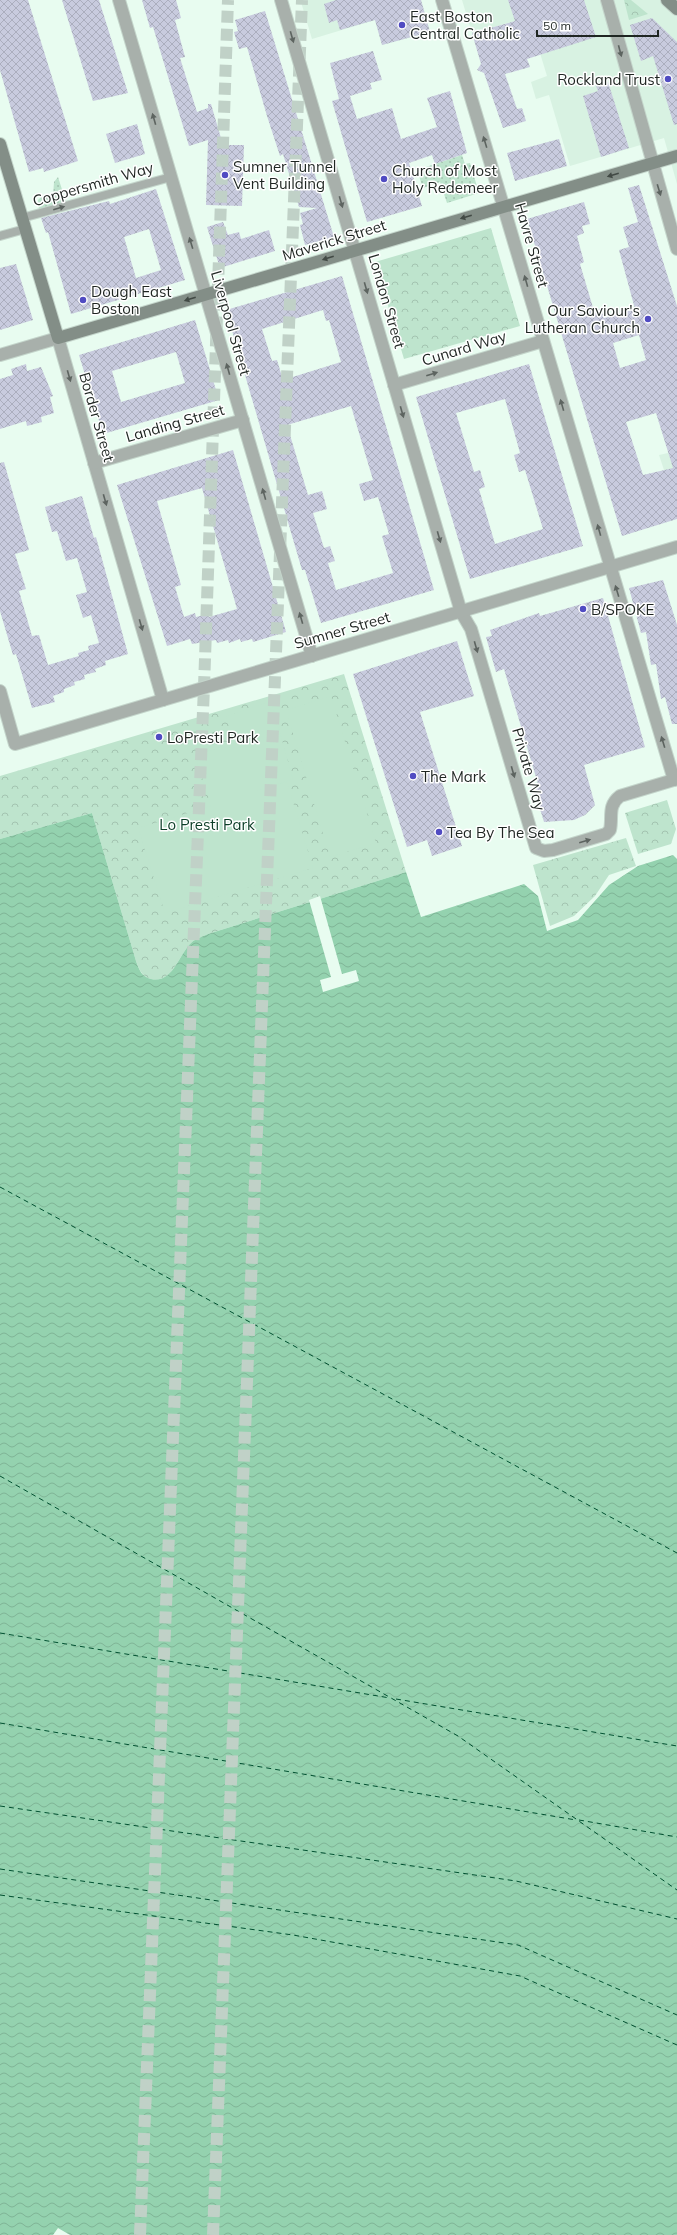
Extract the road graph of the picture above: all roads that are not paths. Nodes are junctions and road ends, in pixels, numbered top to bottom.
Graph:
1 (119, 0) edge
2 (282, 0) edge
3 (442, 0) edge
4 (607, 0) edge
5 (667, 0) edge
6 (677, 9) edge
7 (0, 144) edge
8 (677, 156) edge
9 (651, 163) junction
10 (171, 177) junction
11 (504, 206) junction
12 (23, 223) junction
13 (0, 236) edge
14 (677, 249) edge
15 (355, 250) junction
16 (206, 294) junction
17 (58, 338) junction
18 (543, 341) junction
19 (0, 355) edge
20 (394, 385) junction
21 (243, 420) junction
22 (94, 464) junction
23 (677, 548) edge
24 (610, 568) junction
25 (461, 612) junction
26 (312, 656) junction
27 (0, 691) edge
28 (163, 700) junction
29 (676, 779) edge

10 -> 1 street, Liverpool Street
2 -> 15 street, London Street
11 -> 3 street, Havre Street
4 -> 9 street
5 - 6 main road
7 - 12 main road, Border Street
8 - 9 main road, Maverick Street
9 -> 11 main road, Maverick Street
9 -> 14 street
12 -> 10 lane, Coppersmith Way
16 -> 10 street, Liverpool Street
11 -> 15 main road, Maverick Street
18 -> 11 street, Havre Street
12 - 13 lane, Coppersmith Way
12 - 17 main road, Border Street
15 -> 16 main road, Maverick Street
15 -> 20 street, London Street
16 -> 17 main road, Maverick Street
21 -> 16 street, Liverpool Street
17 - 19 street, Maverick Street
17 -> 22 street, Border Street
20 -> 18 street, Cunard Way
24 -> 18 street, Havre Street
20 -> 25 street, London Street
21 - 22 street, Landing Street
26 -> 21 street, Liverpool Street
22 -> 28 street, Border Street
23 - 24 street, Sumner Street
24 - 25 street, Sumner Street
29 -> 24 street, Havre Street
25 - 26 street, Sumner Street
25 -> 29 street, Private Way
26 - 28 street, Sumner Street
27 - 28 street, Sumner Street

